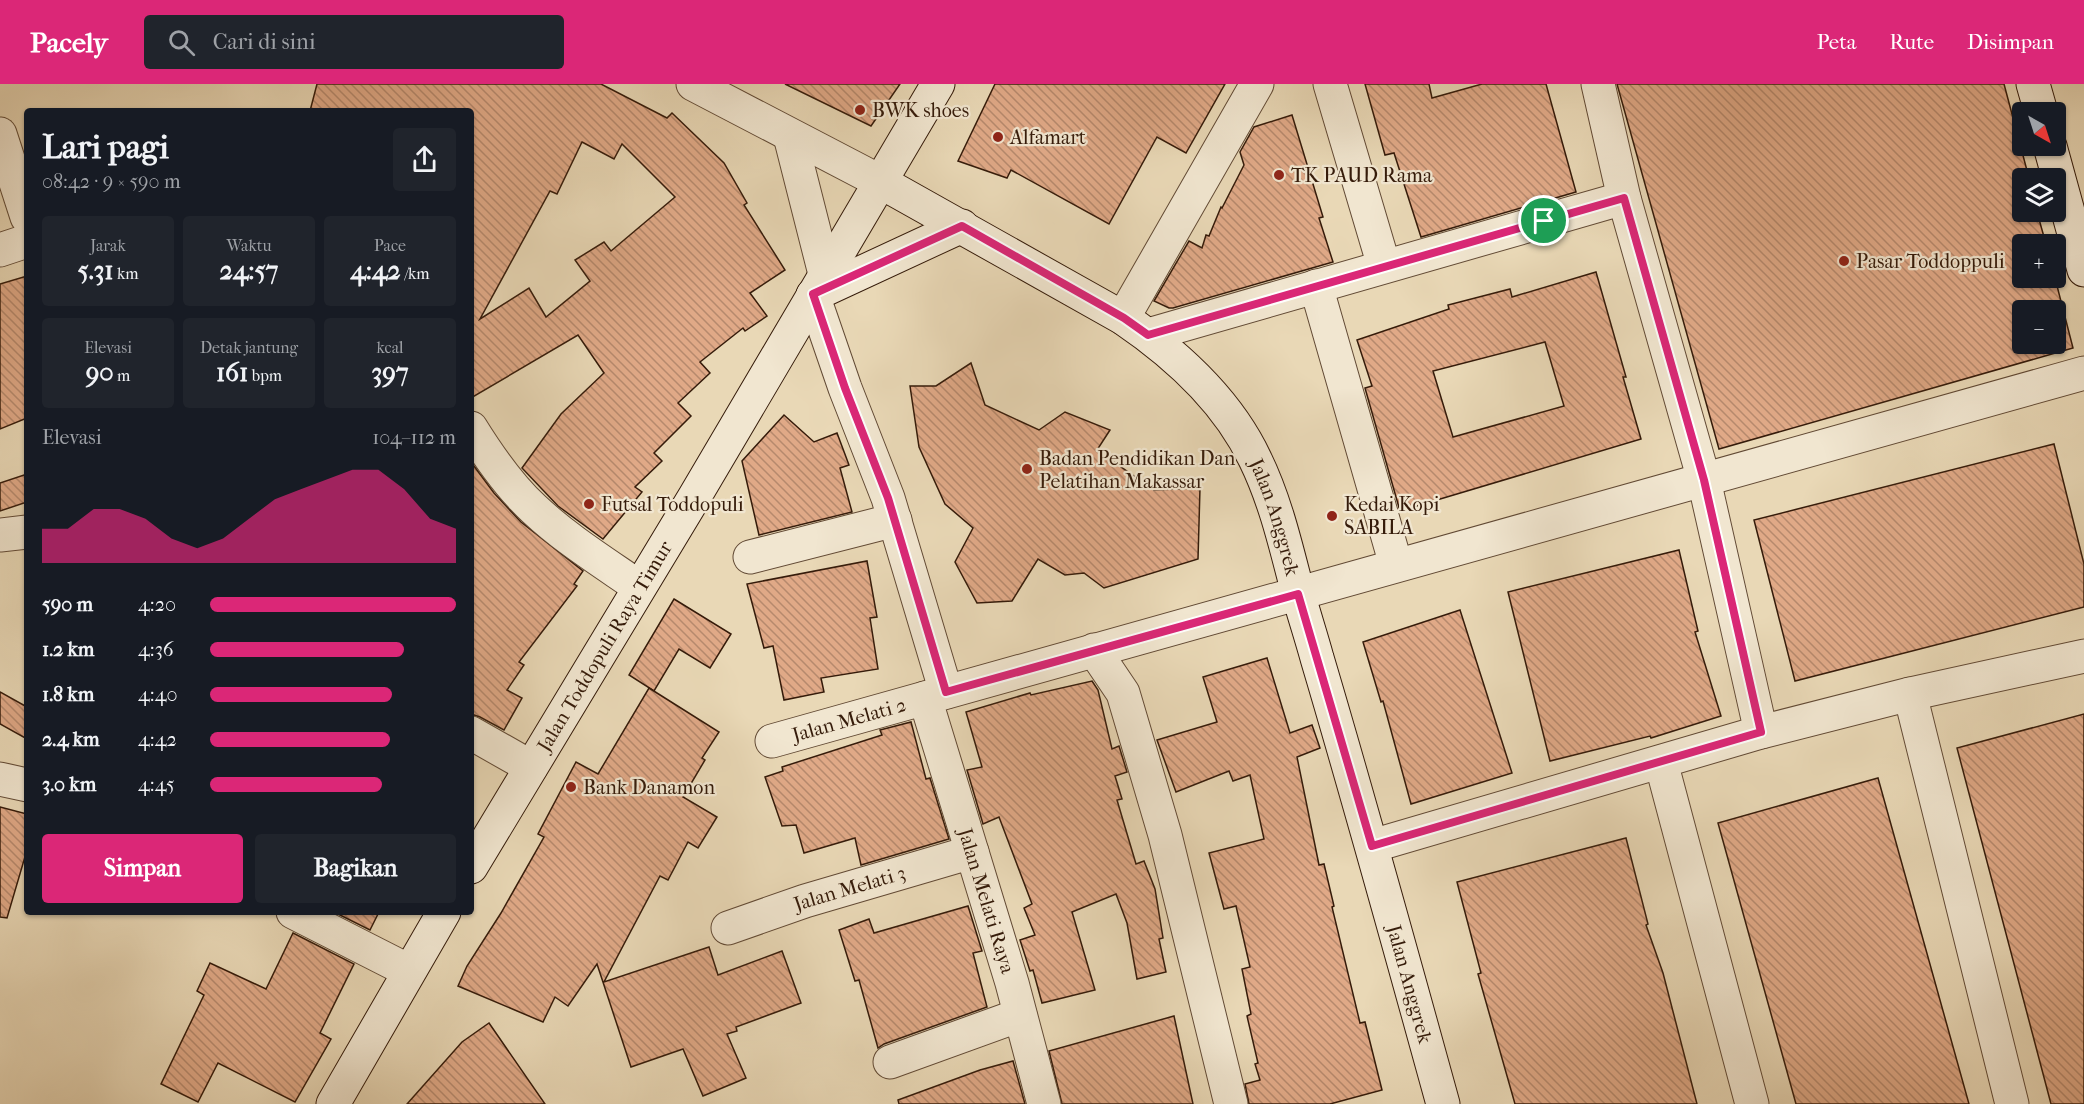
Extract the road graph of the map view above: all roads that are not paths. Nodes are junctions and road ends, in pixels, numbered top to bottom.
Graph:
1 (693, 84) edge
2 (938, 84) edge
3 (1257, 84) edge
4 (1330, 84) edge
5 (1598, 84) edge
6 (2033, 84) edge
7 (2038, 102) edge
8 (0, 134) edge
9 (790, 136) junction
10 (2053, 156) edge
11 (879, 181) junction
12 (1624, 198) junction
13 (24, 208) edge
14 (962, 226) junction
15 (24, 242) edge
16 (0, 250) edge
17 (1384, 266) junction
18 (2084, 270) edge
19 (819, 284) junction
20 (1316, 285) junction
21 (1136, 326) junction
22 (2084, 373) edge
23 (474, 432) edge
24 (1704, 480) junction
25 (895, 520) junction
26 (24, 532) edge
27 (0, 535) edge
28 (750, 557) dead end
29 (1396, 565) junction
30 (639, 587) junction
31 (1298, 594) junction
32 (1094, 650) junction
33 (2084, 656) edge
34 (1910, 694) junction
35 (936, 695) junction
36 (1761, 732) junction
37 (474, 735) edge
38 (772, 741) dead end
39 (1661, 762) junction
40 (531, 767) junction
41 (0, 779) edge
42 (24, 784) edge
43 (1372, 846) junction
44 (972, 852) junction
45 (474, 862) edge
46 (299, 915) edge
47 (442, 915) edge
48 (728, 928) dead end
49 (409, 971) junction
50 (1020, 1015) junction
51 (890, 1062) dead end
52 (333, 1104) edge
53 (1044, 1104) edge
54 (1231, 1104) edge
55 (1442, 1104) edge
56 (1752, 1104) edge
57 (2012, 1104) edge

1 - 9 street, Jalan Anggrek
2 - 11 street, Jalan Toddopuli Raya Timur
3 - 21 street
4 - 17 street
5 - 12 street
6 - 7 street
8 - 13 street
9 - 11 street, Jalan Anggrek
9 - 19 street, Jalan Melati Raya
10 - 18 street
11 - 14 street, Jalan Anggrek
11 - 19 street, Jalan Toddopuli Raya Timur
12 - 17 street
12 - 24 street
14 - 19 street
14 - 21 street, Jalan Anggrek
15 - 16 street
17 - 20 street
19 - 25 street, Jalan Melati Raya
19 - 30 street, Jalan Toddopuli Raya Timur
20 - 21 street
20 - 29 street
21 - 31 street, Jalan Anggrek
22 - 24 street, Jalan Melati 2
23 - 30 street
24 - 29 street, Jalan Melati 2
24 - 36 street
25 - 28 street
25 - 35 street, Jalan Melati Raya
26 - 27 street
29 - 31 street, Jalan Melati 2
30 - 40 street, Jalan Toddopuli Raya Timur
31 - 32 street, Jalan Melati 2
31 - 43 street, Jalan Anggrek
32 - 35 street, Jalan Melati 2
32 - 54 street
33 - 34 street
34 - 36 street
34 - 57 street
35 - 38 street, Jalan Melati 2
35 - 44 street, Jalan Melati Raya
36 - 39 street
37 - 40 street
39 - 43 street
39 - 56 street
40 - 45 street, Jalan Toddopuli Raya Timur
41 - 42 street
43 - 55 street, Jalan Anggrek
44 - 48 street, Jalan Melati 3
44 - 50 street, Jalan Melati Raya
46 - 49 street
47 - 49 street
49 - 52 street
50 - 51 street
50 - 53 street, Jalan Melati Raya

